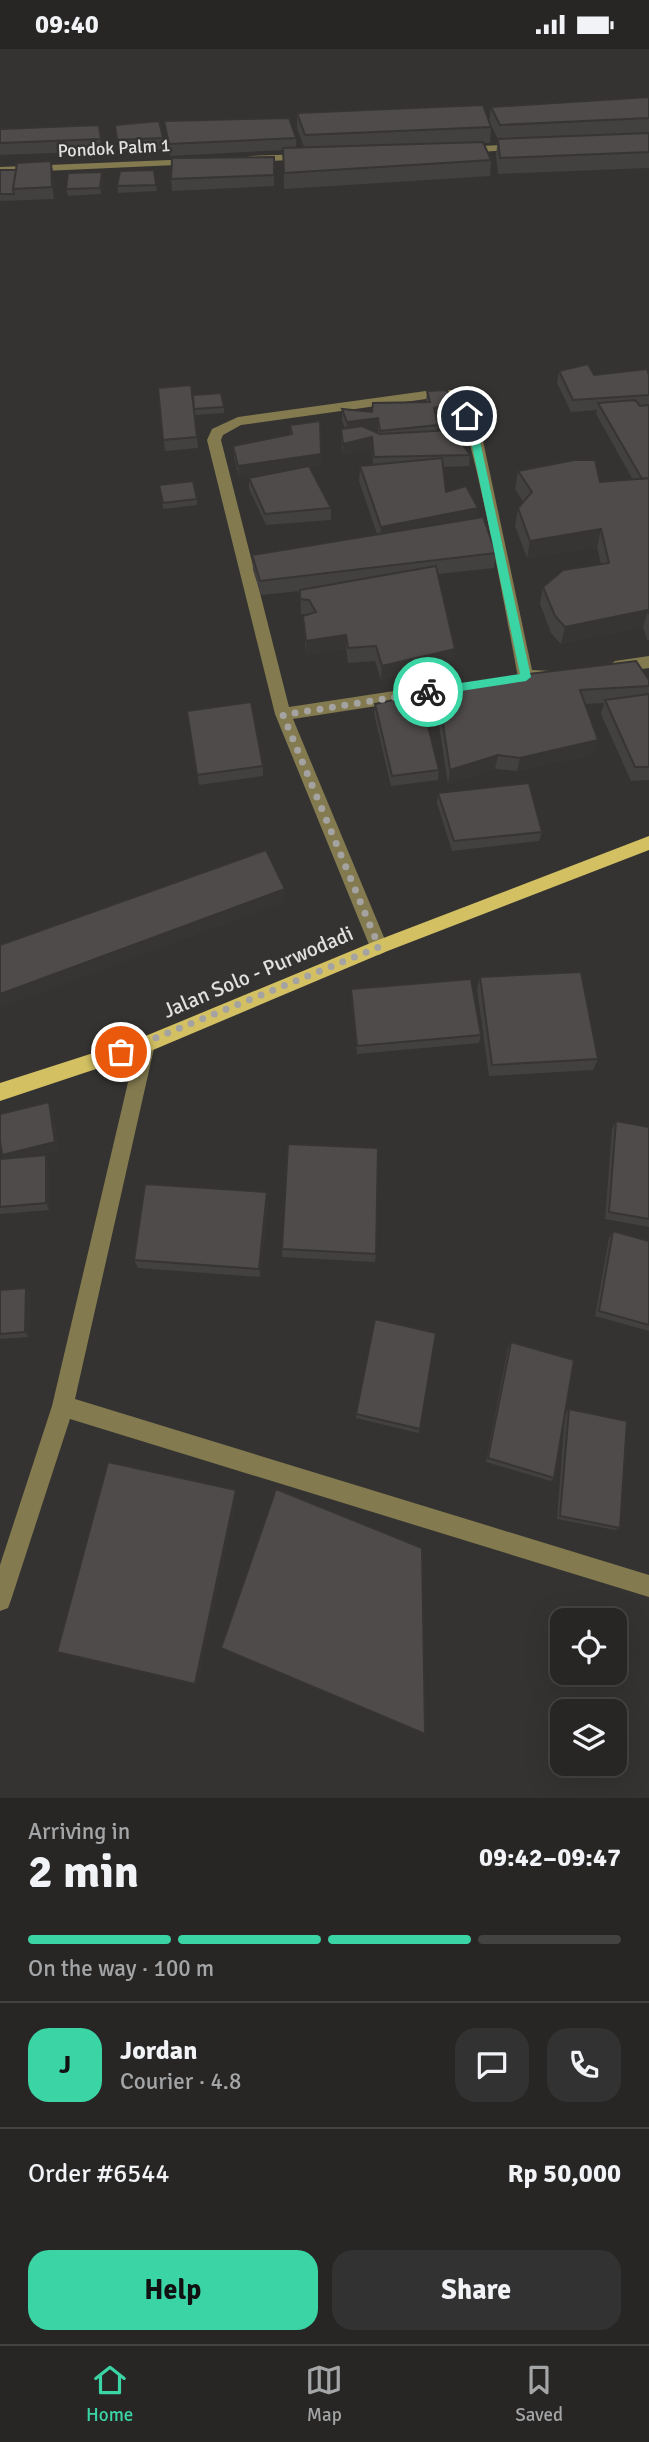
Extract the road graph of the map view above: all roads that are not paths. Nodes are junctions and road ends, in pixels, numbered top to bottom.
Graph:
1 (538, 146) edge
2 (456, 150) edge
3 (318, 156) edge
4 (235, 160) edge
5 (207, 161) edge
6 (0, 170) edge
7 (649, 662) edge
8 (598, 669) edge
9 (562, 673) edge
10 (472, 686) edge
11 (283, 715) junction
12 (649, 843) edge
13 (379, 947) junction
14 (146, 1044) junction
15 (0, 1092) edge
16 (63, 1406) junction
17 (649, 1586) edge
18 (0, 1600) edge

1 - 2 street
3 - 4 street
5 - 6 street, Pondok Palm 1
7 - 8 street
9 - 11 street
10 - 11 street
11 - 13 street
12 - 13 main road, Jalan Solo - Purwodadi
13 - 14 main road, Jalan Solo - Purwodadi
14 - 15 main road, Jalan Solo - Purwodadi
14 - 16 street
16 - 17 street
16 - 18 street

